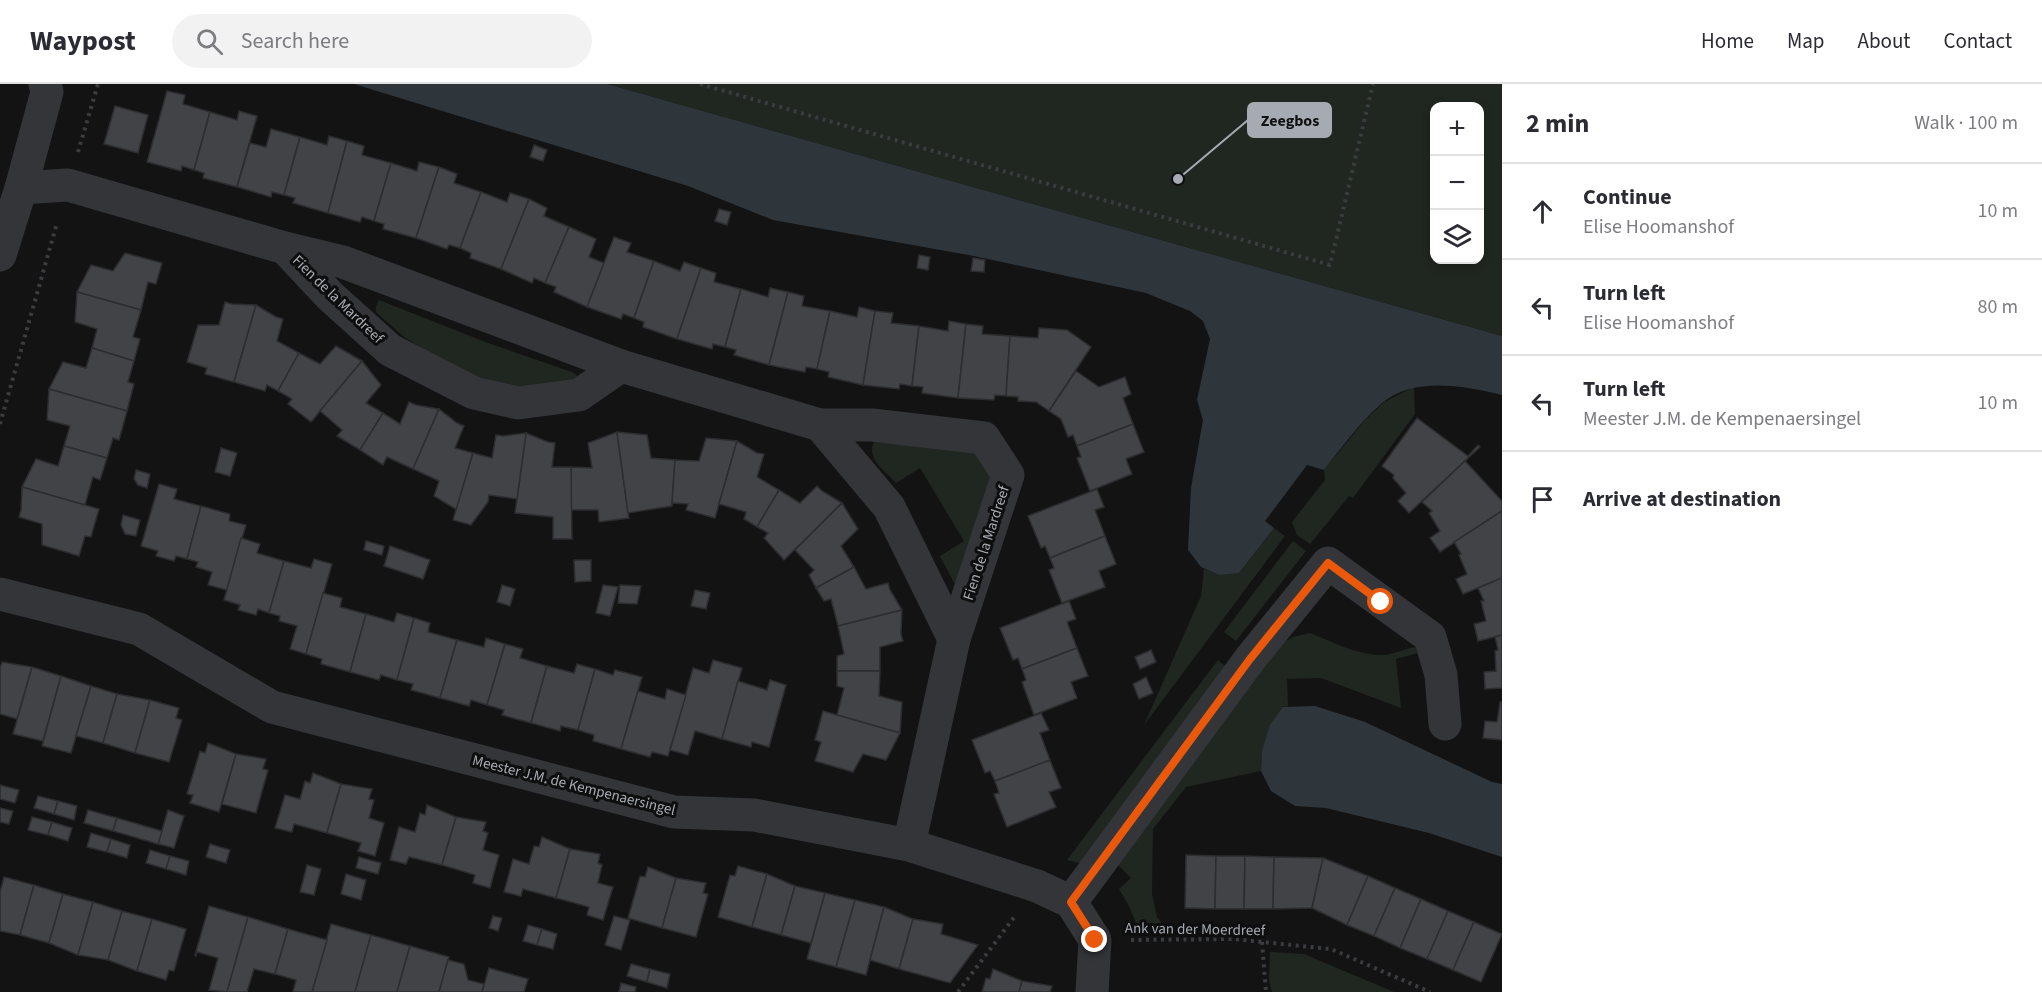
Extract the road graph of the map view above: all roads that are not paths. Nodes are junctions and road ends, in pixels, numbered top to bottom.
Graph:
1 (45, 84) edge
2 (21, 188) junction
3 (285, 248) junction
4 (0, 252) edge
5 (621, 366) junction
6 (820, 425) junction
7 (0, 594) edge
8 (954, 639) junction
9 (1445, 724) dead end
10 (909, 845) junction
11 (1071, 902) junction
12 (1092, 992) edge

1 - 2 street
2 - 3 street, Fien de la Mardreef
2 - 4 street
3 - 5 street, Fien de la Mardreef
3 - 5 street, Fien de la Mardreef
5 - 6 street, Fien de la Mardreef
6 - 8 street
6 - 8 street, Fien de la Mardreef
7 - 10 street, Meester J.M. de Kempenaersingel
8 - 10 street, Fien de la Mardreef
9 - 11 street
10 - 11 street, Meester J.M. de Kempenaersingel
11 - 12 street

